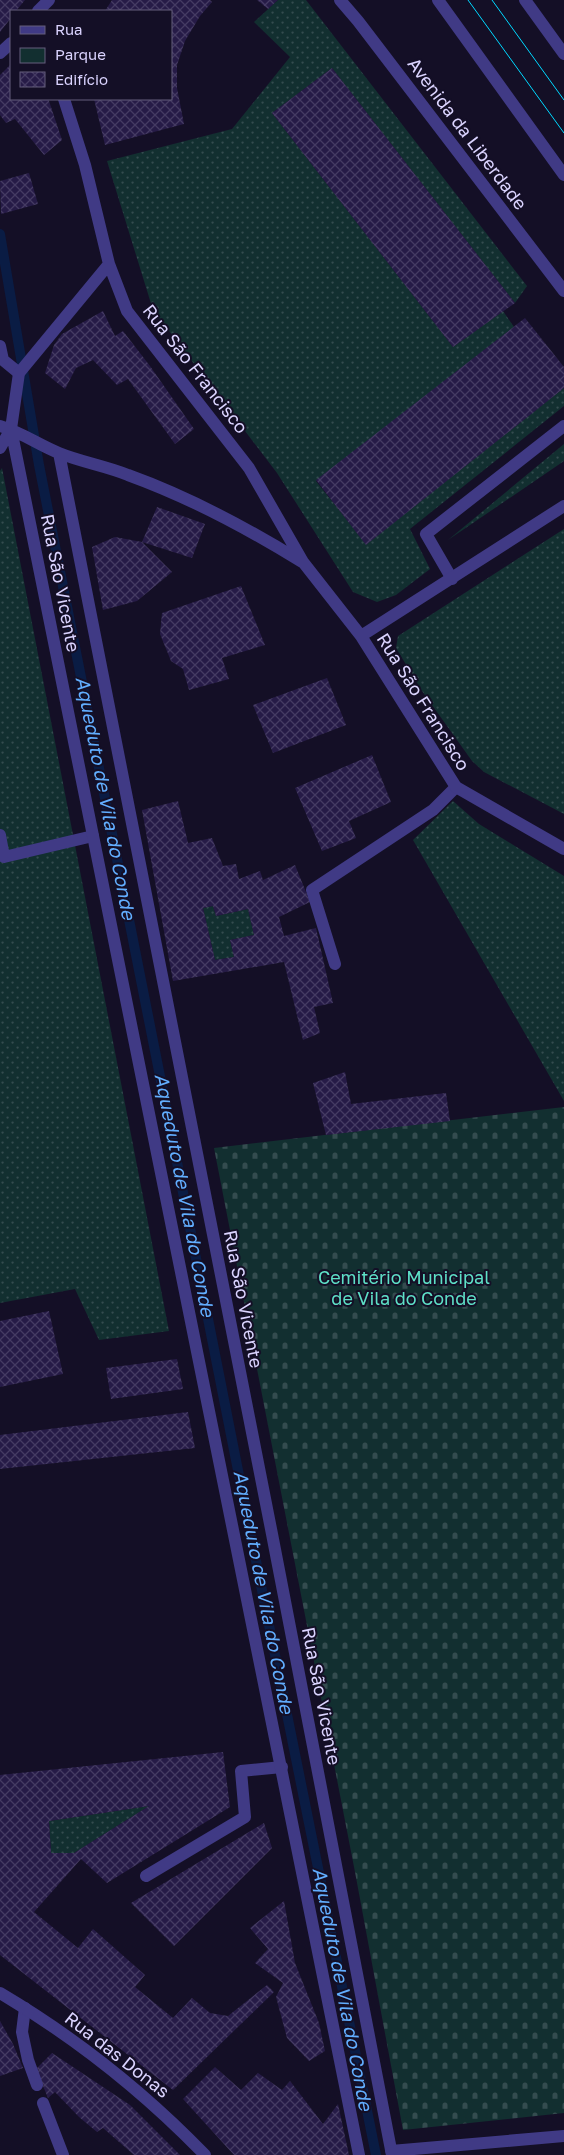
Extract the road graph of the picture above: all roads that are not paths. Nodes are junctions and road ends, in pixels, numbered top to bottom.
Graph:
1 (48, 0) edge
2 (340, 0) edge
3 (438, 0) edge
4 (525, 0) edge
5 (39, 10) edge
6 (10, 44) edge
7 (0, 53) edge
8 (564, 54) edge
9 (64, 100) edge
10 (564, 175) edge
11 (109, 264) junction
12 (564, 292) edge
13 (0, 346) edge
14 (19, 373) junction
15 (564, 426) edge
16 (5, 428) edge
17 (0, 448) edge
18 (59, 453) junction
19 (564, 506) edge
20 (303, 562) junction
21 (452, 579) junction
22 (361, 636) junction
23 (456, 787) junction
24 (0, 834) edge
25 (93, 836) junction
26 (564, 849) edge
27 (335, 964) dead end
28 (282, 1767) junction
29 (146, 1876) dead end
30 (0, 1992) edge
31 (25, 2008) junction
32 (22, 2032) junction
33 (13, 2044) dead end
34 (37, 2085) dead end
35 (43, 2102) dead end
36 (564, 2136) edge
37 (392, 2153) edge
38 (63, 2155) edge
39 (205, 2155) edge
40 (359, 2155) edge

1 - 5 street
2 - 12 street, Avenida da Liberdade
3 - 10 street
4 - 8 street
6 - 7 street
9 - 11 street, Rua São Francisco
11 - 14 street
11 - 20 street, Rua São Francisco
13 - 14 street
14 - 16 street
15 - 21 street
16 - 17 street
16 - 18 street, Rua São Francisco
16 - 25 street, Rua São Vicente
18 - 20 street, Rua São Francisco
18 - 37 street, Rua São Vicente
19 - 21 street
20 - 22 street, Rua São Francisco
21 - 22 street
22 - 23 street, Rua São Francisco
23 - 26 street, Rua São Francisco
23 - 27 street
24 - 25 street
25 - 28 street, Rua São Vicente
28 - 29 street
28 - 40 street, Rua São Vicente
30 - 31 street, Rua das Donas
31 - 32 street
31 - 39 street, Rua das Donas
32 - 33 street
32 - 34 street
35 - 38 street
36 - 37 street

